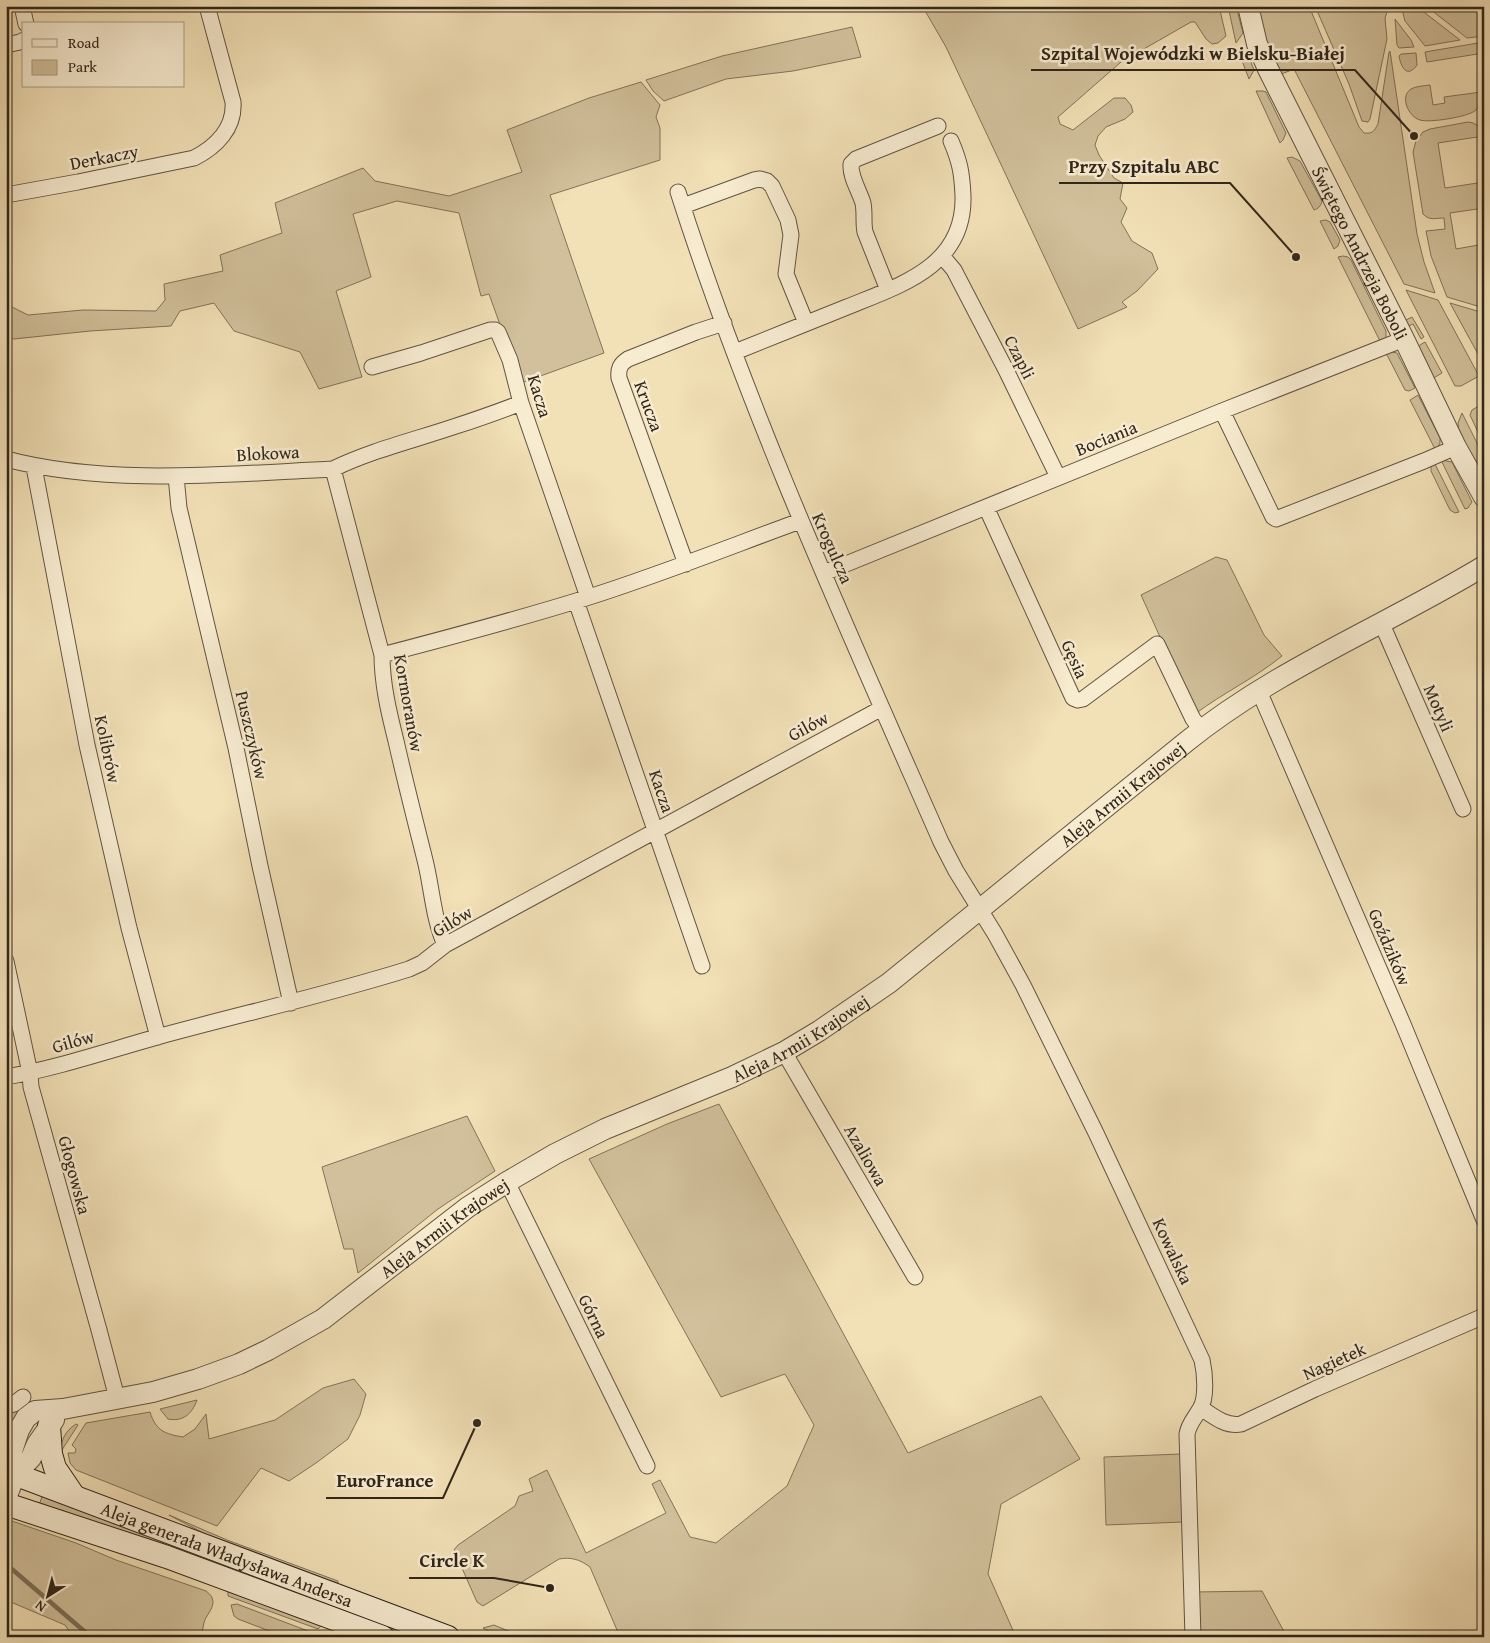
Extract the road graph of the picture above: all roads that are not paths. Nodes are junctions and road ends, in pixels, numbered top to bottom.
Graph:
1 (22, 6) edge
2 (207, 6) edge
3 (1248, 6) edge
4 (26, 22) edge
5 (22, 41) edge
6 (6, 45) edge
7 (938, 126) dead end
8 (952, 141) dead end
9 (678, 192) dead end
10 (6, 195) edge
11 (683, 206) junction
12 (943, 256) junction
13 (888, 290) junction
14 (724, 323) junction
15 (806, 323) junction
16 (1404, 340) junction
17 (735, 352) junction
18 (372, 367) dead end
19 (521, 403) junction
20 (1222, 411) junction
21 (1456, 447) junction
22 (6, 459) edge
23 (34, 466) junction
24 (333, 469) junction
25 (176, 476) junction
26 (1058, 477) junction
27 (1484, 497) edge
28 (986, 507) junction
29 (800, 521) junction
30 (1484, 552) edge
31 (686, 564) junction
32 (1480, 569) edge
33 (824, 573) junction
34 (582, 599) junction
35 (1381, 622) junction
36 (382, 655) junction
37 (1259, 691) junction
38 (882, 708) junction
39 (1201, 730) junction
40 (1463, 809) dead end
41 (656, 830) junction
42 (979, 909) junction
43 (445, 945) junction
44 (6, 961) edge
45 (702, 966) dead end
46 (291, 1003) junction
47 (158, 1037) junction
48 (784, 1052) junction
49 (30, 1073) junction
50 (6, 1077) edge
51 (507, 1182) junction
52 (1484, 1220) edge
53 (915, 1277) dead end
54 (1484, 1316) edge
55 (23, 1397) dead end
56 (117, 1398) junction
57 (6, 1406) edge
58 (1201, 1408) junction
59 (56, 1417) junction
60 (647, 1466) dead end
61 (11, 1473) edge
62 (74, 1496) junction
63 (6, 1498) edge
64 (6, 1504) edge
65 (384, 1637) edge
66 (448, 1637) edge
67 (1193, 1637) edge

1 - 4 street
2 - 10 street, Derkaczy
3 - 16 street, Świętego Andrzeja Boboli
5 - 6 street
7 - 13 street
8 - 12 street
9 - 11 street, Krogulcza
11 - 14 street, Krogulcza
11 - 15 street
12 - 13 street
12 - 26 street, Czapli
13 - 15 street
14 - 17 street, Krogulcza
14 - 31 street, Krucza
15 - 17 street
16 - 20 street, Bociania
16 - 21 street, Świętego Andrzeja Boboli
17 - 29 street, Krogulcza
18 - 19 street, Kacza
19 - 24 street, Blokowa
19 - 34 street, Kacza
20 - 21 street
20 - 26 street, Bociania
21 - 27 street, Świętego Andrzeja Boboli
22 - 23 street, Blokowa
23 - 25 street, Blokowa
23 - 47 street, Kolibrów
24 - 25 street, Blokowa
24 - 36 street, Kormoranów
25 - 46 street, Puszczyków
26 - 28 street, Bociania
28 - 33 street, Bociania
28 - 39 street, Gęsia
29 - 31 street
29 - 33 street, Krogulcza
30 - 32 street
31 - 34 street
32 - 35 street, Aleja Armii Krajowej
33 - 38 street, Krogulcza
34 - 36 street
34 - 41 street, Kacza
35 - 37 street, Aleja Armii Krajowej
35 - 40 street, Motyli
36 - 43 street, Kormoranów
37 - 39 street, Aleja Armii Krajowej
37 - 52 street, Goździków
38 - 41 street, Gilów
38 - 42 street, Krogulcza
39 - 42 street, Aleja Armii Krajowej
41 - 43 street, Gilów
41 - 45 street, Kacza
42 - 48 street, Aleja Armii Krajowej
42 - 58 street, Kowalska
43 - 46 street, Gilów
44 - 49 street, Głogowska
46 - 47 street, Gilów
47 - 49 street, Gilów
48 - 51 street, Aleja Armii Krajowej
48 - 53 street, Azaliowa
49 - 50 street, Gilów
49 - 56 street, Głogowska
51 - 56 street, Aleja Armii Krajowej
51 - 60 street, Górna
54 - 58 street, Nagietek
55 - 57 street
56 - 59 street, Aleja Armii Krajowej
58 - 67 street, Kowalska
59 - 61 street
59 - 62 main road
61 - 62 main road, Aleja generała Władysława Andersa
61 - 63 street
62 - 66 main road, Aleja generała Władysława Andersa
64 - 65 main road, Aleja generała Władysława Andersa

